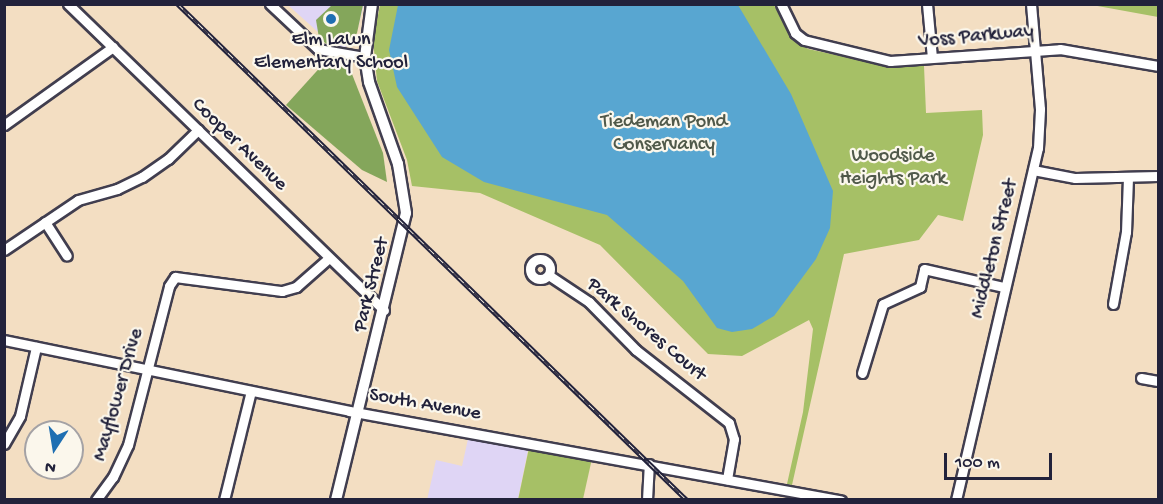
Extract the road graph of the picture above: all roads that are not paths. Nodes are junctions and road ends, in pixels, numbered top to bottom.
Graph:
1 (68, 4) edge
2 (270, 4) edge
3 (372, 4) edge
4 (781, 4) edge
5 (927, 4) edge
6 (1031, 4) edge
7 (112, 47) junction
8 (1035, 49) junction
9 (364, 57) junction
10 (932, 58) junction
11 (1158, 66) edge
12 (4, 125) edge
13 (198, 130) junction
14 (1033, 170) junction
15 (1158, 176) edge
16 (1128, 177) junction
17 (45, 222) junction
18 (4, 250) edge
19 (67, 256) dead end
20 (329, 258) junction
21 (550, 276) dead end
22 (1003, 287) junction
23 (1113, 304) dead end
24 (384, 310) junction
25 (4, 340) edge
26 (36, 347) junction
27 (147, 369) junction
28 (862, 373) dead end
29 (1142, 378) dead end
30 (1158, 381) edge
31 (251, 391) junction
32 (359, 411) junction
33 (4, 444) edge
34 (649, 464) junction
35 (727, 479) junction
36 (96, 500) edge
37 (224, 500) edge
38 (336, 500) edge
39 (647, 500) edge
40 (841, 500) edge
41 (956, 500) edge

1 - 7 street, Cooper Avenue
2 - 9 street
3 - 9 main road, Park Street
4 - 10 street, Voss Parkway
5 - 10 street
6 - 8 street, Middleton Street
7 - 12 street
7 - 13 street, Cooper Avenue
8 - 10 street, Voss Parkway
8 - 11 street, Voss Parkway
8 - 14 street, Middleton Street
9 - 24 main road, Park Street
13 - 17 street
13 - 20 street, Cooper Avenue
14 - 16 street
14 - 22 street, Middleton Street
15 - 16 street
16 - 23 street
17 - 18 street
17 - 19 street
20 - 24 street, Cooper Avenue
20 - 27 street, Mayflower Drive
21 - 35 street, Park Shores Court
22 - 28 street
22 - 41 street, Middleton Street
24 - 32 main road, Park Street
25 - 26 street, South Avenue
26 - 27 street, South Avenue
26 - 33 street
27 - 31 street, South Avenue
27 - 36 street, Mayflower Drive
29 - 30 street
31 - 32 street, South Avenue
31 - 37 street
32 - 34 street, South Avenue
32 - 38 main road, Park Street
34 - 35 street, South Avenue
34 - 39 street
35 - 40 street, South Avenue

